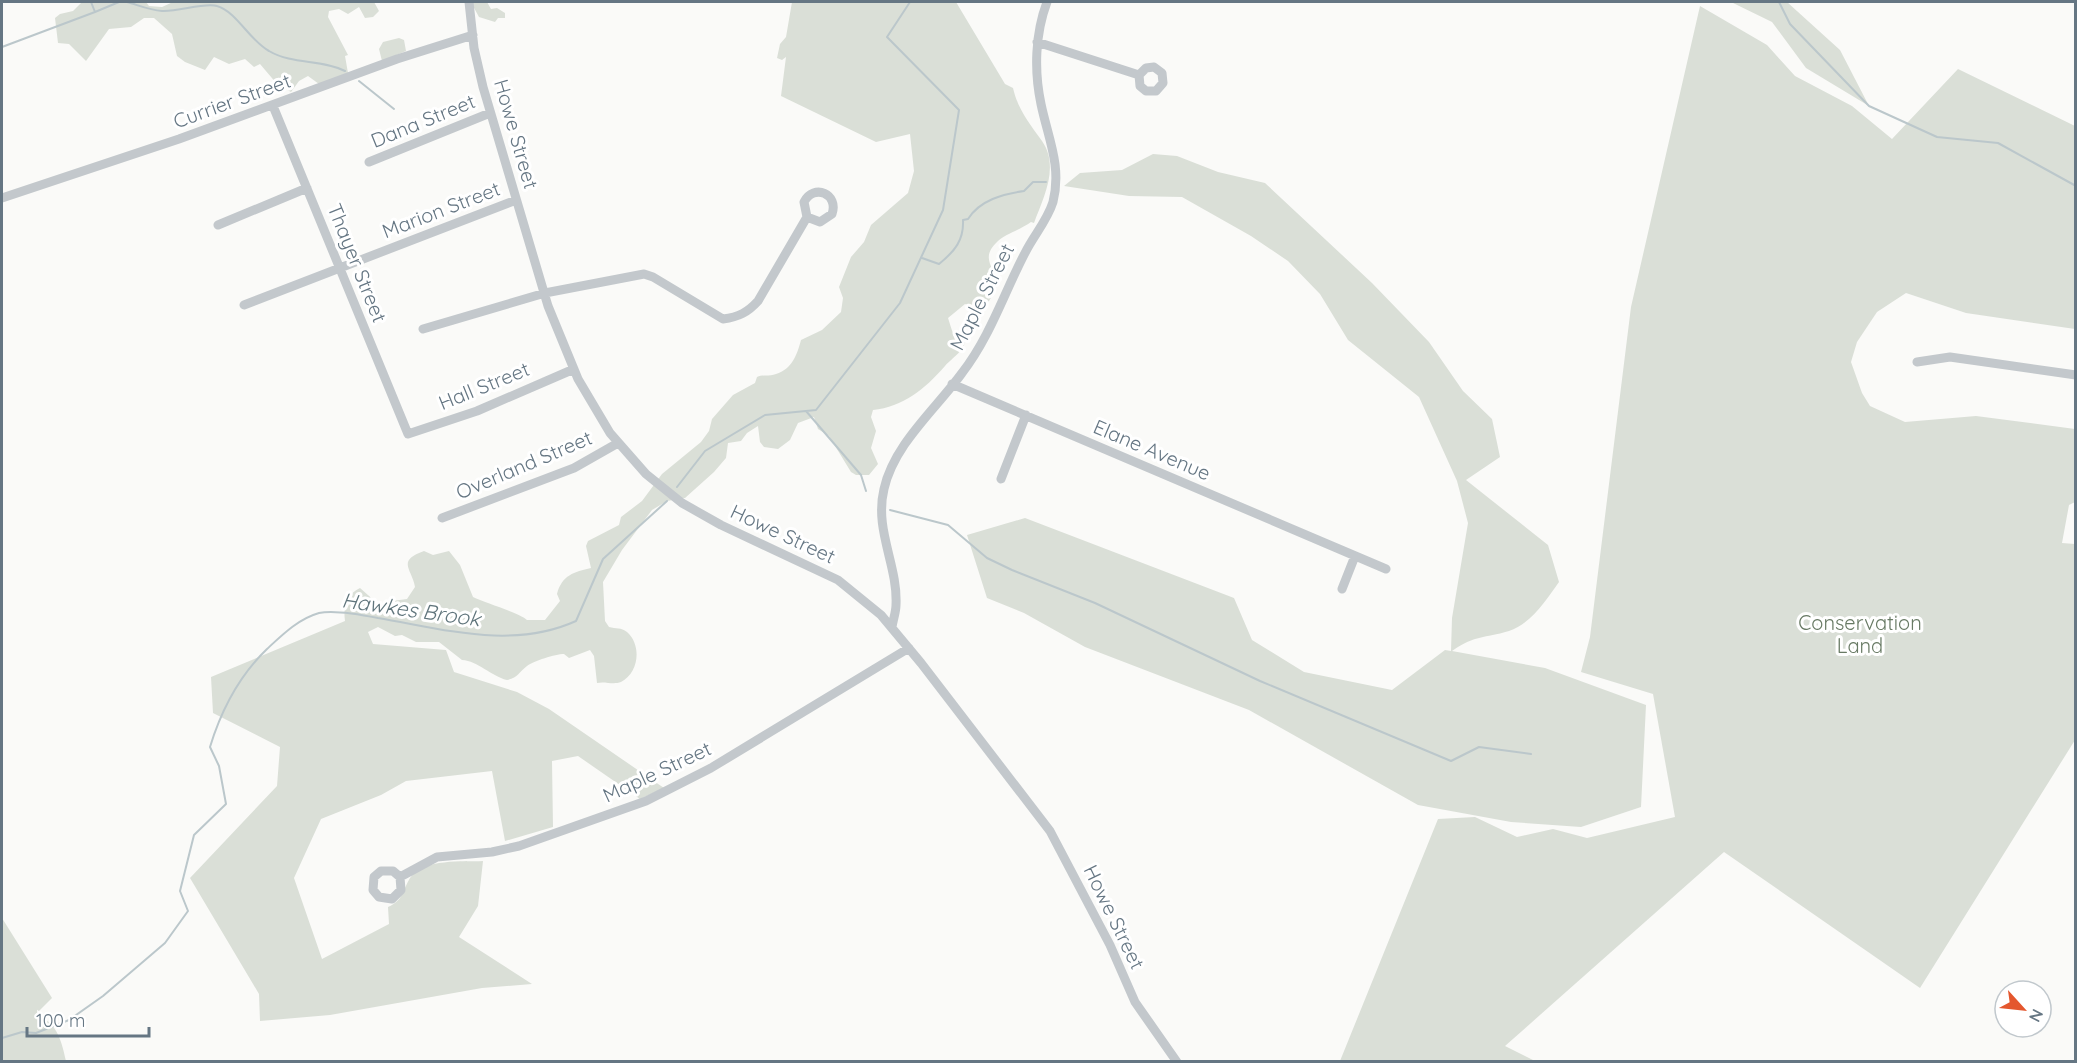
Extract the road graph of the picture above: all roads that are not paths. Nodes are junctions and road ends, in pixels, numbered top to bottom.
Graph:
1 (469, 2) edge
2 (1047, 2) edge
3 (473, 35) junction
4 (1037, 42) junction
5 (1139, 75) dead end
6 (273, 106) junction
7 (490, 113) junction
8 (369, 162) dead end
9 (307, 188) junction
10 (2, 198) edge
11 (516, 200) junction
12 (807, 217) dead end
13 (218, 225) dead end
14 (340, 268) junction
15 (544, 293) junction
16 (244, 305) dead end
17 (423, 329) dead end
18 (1917, 362) dead end
19 (574, 369) junction
20 (2076, 375) edge
21 (952, 384) junction
22 (1026, 415) junction
23 (408, 434) joint
24 (618, 443) junction
25 (1001, 479) dead end
26 (442, 518) dead end
27 (1355, 556) junction
28 (1386, 569) dead end
29 (1342, 589) dead end
30 (892, 627) junction
31 (909, 648) junction
32 (400, 877) dead end
33 (1177, 1062) edge

1 - 3 street, Howe Street
2 - 4 street, Maple Street
3 - 6 street, Currier Street
3 - 7 street, Howe Street
4 - 5 street
4 - 21 street, Maple Street
6 - 9 street, Thayer Street
6 - 10 street, Currier Street
7 - 8 street, Dana Street
7 - 11 street, Howe Street
9 - 13 street
9 - 14 street, Thayer Street
11 - 14 street, Marion Street
11 - 15 street, Howe Street
12 - 15 street
14 - 16 street, Marion Street
14 - 23 street, Thayer Street
15 - 17 street
15 - 19 street, Howe Street
18 - 20 street
19 - 23 street, Hall Street
19 - 24 street, Howe Street
21 - 22 street, Elane Avenue
21 - 30 street, Maple Street
22 - 25 street
22 - 27 street, Elane Avenue
24 - 26 street, Overland Street
24 - 30 street, Howe Street
27 - 28 street, Elane Avenue
27 - 29 street
30 - 31 street, Howe Street
31 - 32 street, Maple Street
31 - 33 street, Howe Street

